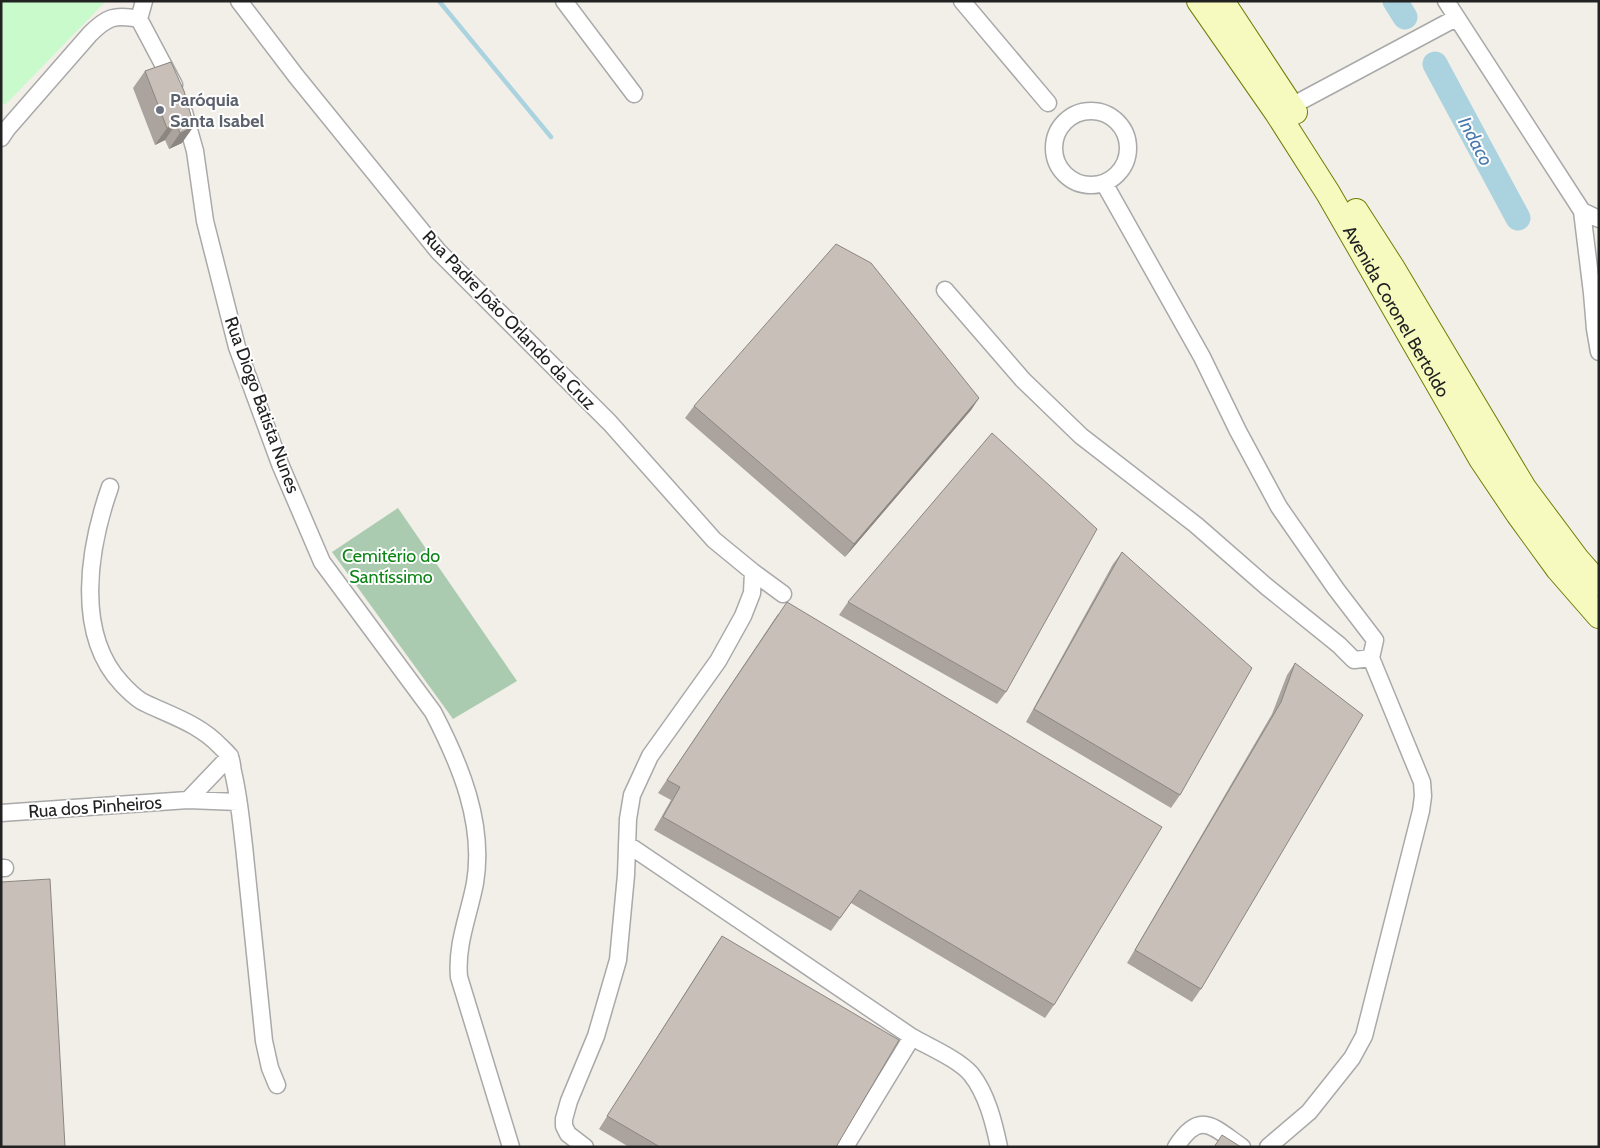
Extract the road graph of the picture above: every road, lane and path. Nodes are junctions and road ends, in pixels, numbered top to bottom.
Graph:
1 (144, 1) edge
2 (239, 1) edge
3 (564, 1) edge
4 (962, 1) edge
5 (1200, 1) edge
6 (1222, 1) edge
7 (1446, 1) edge
8 (1456, 18) junction
9 (139, 19) junction
10 (634, 94) dead end
11 (1048, 103) dead end
12 (1285, 110) junction
13 (1, 138) edge
14 (1104, 183) junction
15 (1582, 211) junction
16 (1599, 219) edge
17 (1384, 271) junction
18 (945, 290) dead end
19 (1599, 352) edge
20 (110, 487) dead end
21 (752, 572) junction
22 (1599, 584) edge
23 (783, 594) dead end
24 (1599, 616) edge
25 (1371, 658) junction
26 (230, 756) junction
27 (188, 800) junction
28 (238, 802) junction
29 (1, 813) edge
30 (627, 844) junction
31 (912, 1036) junction
32 (277, 1085) dead end
33 (511, 1147) edge
34 (585, 1147) edge
35 (845, 1147) edge
36 (998, 1147) edge
37 (1176, 1147) edge
38 (1242, 1147) edge
39 (1268, 1147) edge

1 - 9 street
2 - 21 street, Rua Padre João Orlando da Cruz
3 - 10 street
4 - 11 street
5 - 12 street, Avenida Coronel Bertoldo
6 - 12 street, Avenida Coronel Bertoldo
7 - 8 street
8 - 12 street
8 - 15 street
9 - 13 street
9 - 33 street, Rua Diogo Batista Nunes
12 - 17 street, Avenida Coronel Bertoldo
14 - 14 street
14 - 25 street
15 - 16 street
15 - 19 street
17 - 22 street, Avenida Coronel Bertoldo
17 - 24 street, Avenida Coronel Bertoldo
18 - 25 street
20 - 26 street
21 - 23 street, Rua Padre João Orlando da Cruz
21 - 30 street
25 - 39 street
26 - 27 street
26 - 28 street
27 - 28 street, Rua dos Pinheiros
27 - 29 street, Rua dos Pinheiros
28 - 32 street
30 - 31 street
30 - 34 street
31 - 35 street
31 - 36 street
37 - 38 street

